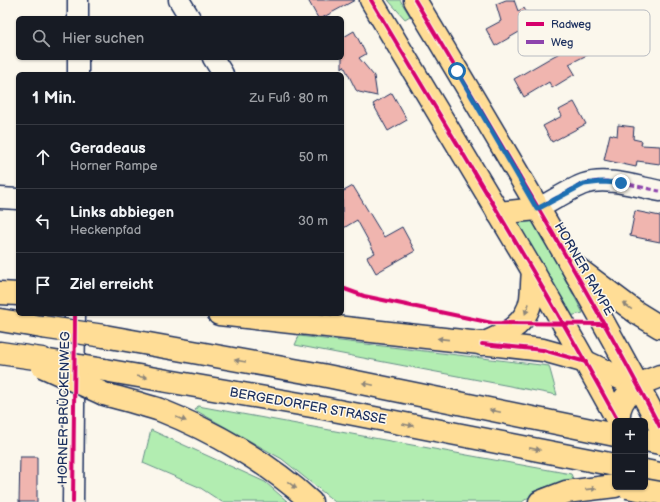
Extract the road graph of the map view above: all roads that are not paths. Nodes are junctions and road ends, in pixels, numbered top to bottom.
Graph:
1 (78, 0) edge
2 (179, 0) edge
3 (371, 0) edge
4 (415, 0) edge
5 (78, 16) edge
6 (189, 16) edge
7 (78, 60) edge
8 (214, 60) edge
9 (78, 72) edge
10 (222, 72) edge
11 (660, 191) edge
12 (0, 198) edge
13 (16, 199) edge
14 (537, 209) junction
15 (498, 213) junction
16 (569, 262) junction
17 (533, 271) junction
18 (0, 293) edge
19 (16, 294) edge
20 (75, 316) edge
21 (237, 316) edge
22 (0, 320) edge
23 (660, 327) edge
24 (482, 344) junction
25 (10, 355) edge
26 (586, 362) junction
27 (42, 363) junction
28 (660, 376) edge
29 (637, 386) junction
30 (617, 418) edge
31 (619, 418) edge
32 (660, 427) edge
33 (612, 434) edge
34 (648, 441) edge
35 (660, 443) edge
36 (611, 464) edge
37 (648, 472) edge
38 (660, 474) edge
39 (648, 480) edge
40 (612, 486) edge
41 (644, 490) edge
42 (660, 493) edge
43 (73, 502) edge
44 (311, 502) edge
45 (540, 502) edge
46 (658, 502) edge

1 - 5 street
2 - 6 street
3 - 15 main road
4 - 14 main road, HORNER RAMPE
7 - 9 street
8 - 10 street
11 - 14 street
12 - 13 street
14 - 15 main road
14 - 16 main road, HORNER RAMPE
15 - 17 main road
23 -> 16 main road
16 - 29 main road, HORNER RAMPE
17 -> 24 main road
17 - 26 main road
18 - 19 main road
20 - 43 street, HORNER BRÜCKENWEG
24 -> 21 main road
33 -> 22 main road, bridge
24 - 26 main road
25 - 27 main road
26 - 29 main road
26 - 30 main road
27 -> 36 main road, BERGEDORFER STRASSE, bridge
27 -> 44 main road, bridge
28 - 29 main road
29 - 31 main road
29 - 32 main road, HORNER RAMPE
34 - 35 main road
37 - 38 main road
39 - 46 main road
45 -> 40 main road
41 - 42 main road, bridge

